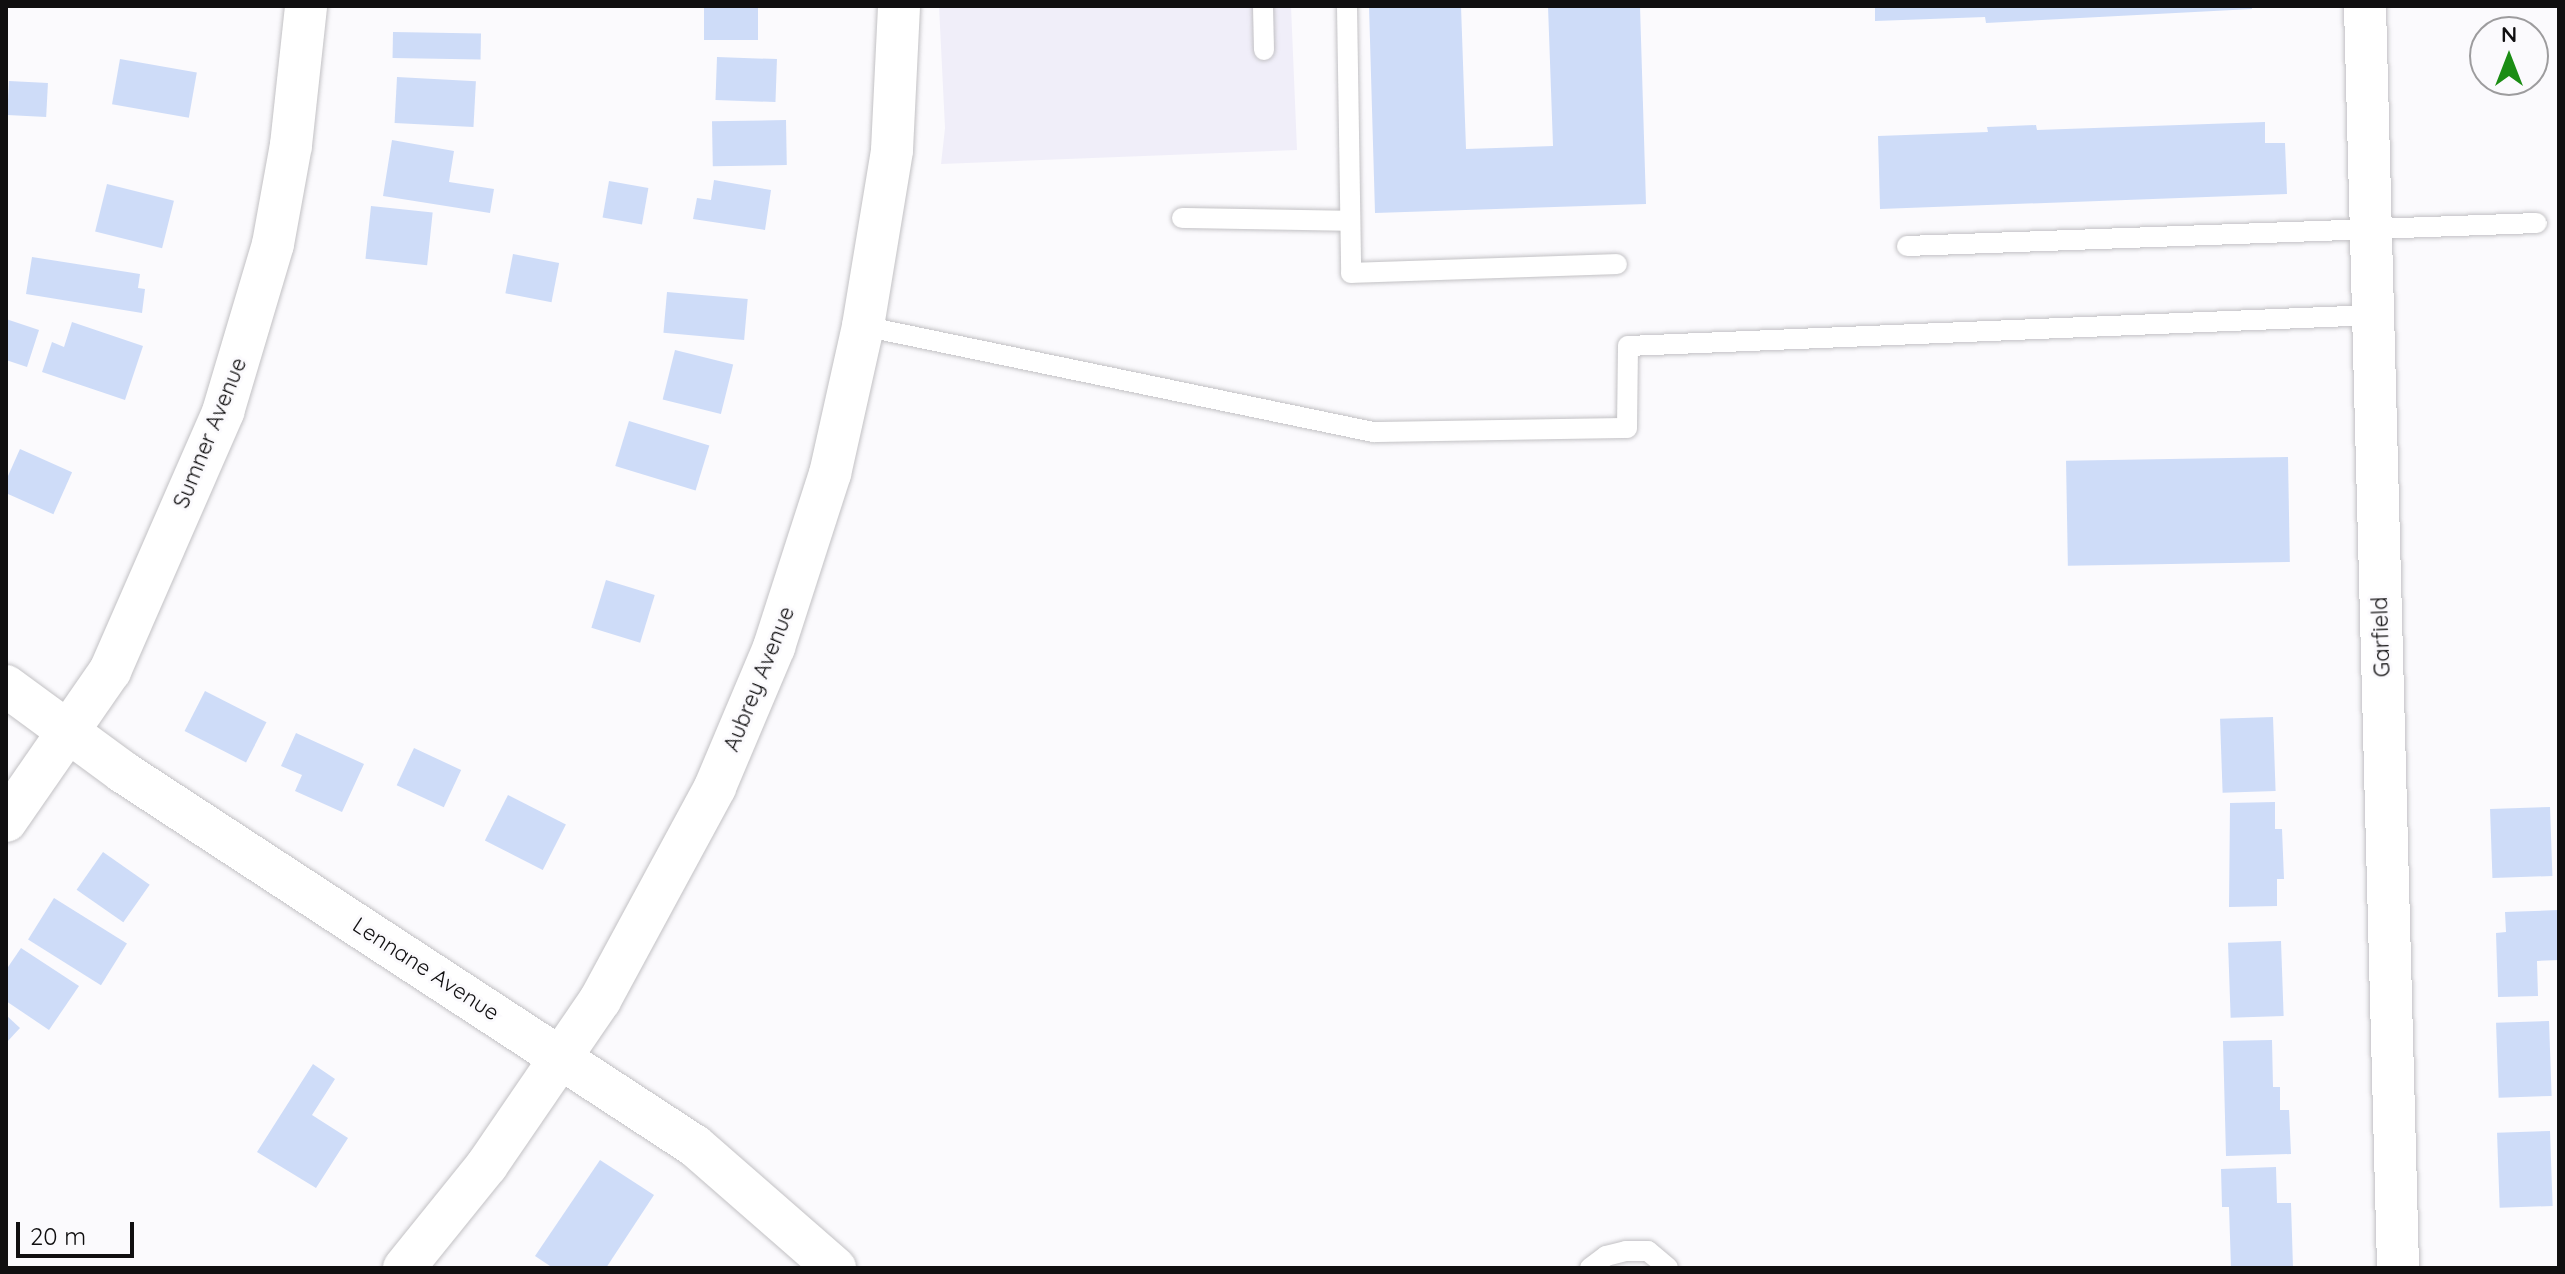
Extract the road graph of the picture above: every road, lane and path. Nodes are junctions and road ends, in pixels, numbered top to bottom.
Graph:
1 (306, 6) edge
2 (899, 6) edge
3 (1263, 6) edge
4 (1347, 6) edge
5 (2365, 6) edge
6 (1264, 50) dead end
7 (1182, 218) dead end
8 (1350, 221) junction
9 (2537, 223) dead end
10 (2371, 226) junction
11 (1907, 246) dead end
12 (1617, 264) dead end
13 (2373, 315) junction
14 (863, 326) junction
15 (6, 686) edge
16 (70, 731) junction
17 (6, 821) edge
18 (561, 1057) junction
19 (404, 1268) edge
20 (835, 1268) edge
21 (1590, 1268) edge
22 (1668, 1268) edge
23 (2398, 1268) edge

1 - 16 street, Sumner Avenue
2 - 14 street, Aubrey Avenue
3 - 6 lane
4 - 8 lane
5 - 10 street, Garfield
7 - 8 lane
8 - 12 lane
9 - 10 lane
10 - 11 lane
10 - 13 street, Garfield
13 - 14 lane
13 - 23 street, Garfield
14 - 18 street, Aubrey Avenue
15 - 16 street, Lennane Avenue
16 - 17 street, Sumner Avenue
16 - 18 street, Lennane Avenue
18 - 19 street, Aubrey Avenue
18 - 20 street, Lennane Avenue
21 - 22 lane

